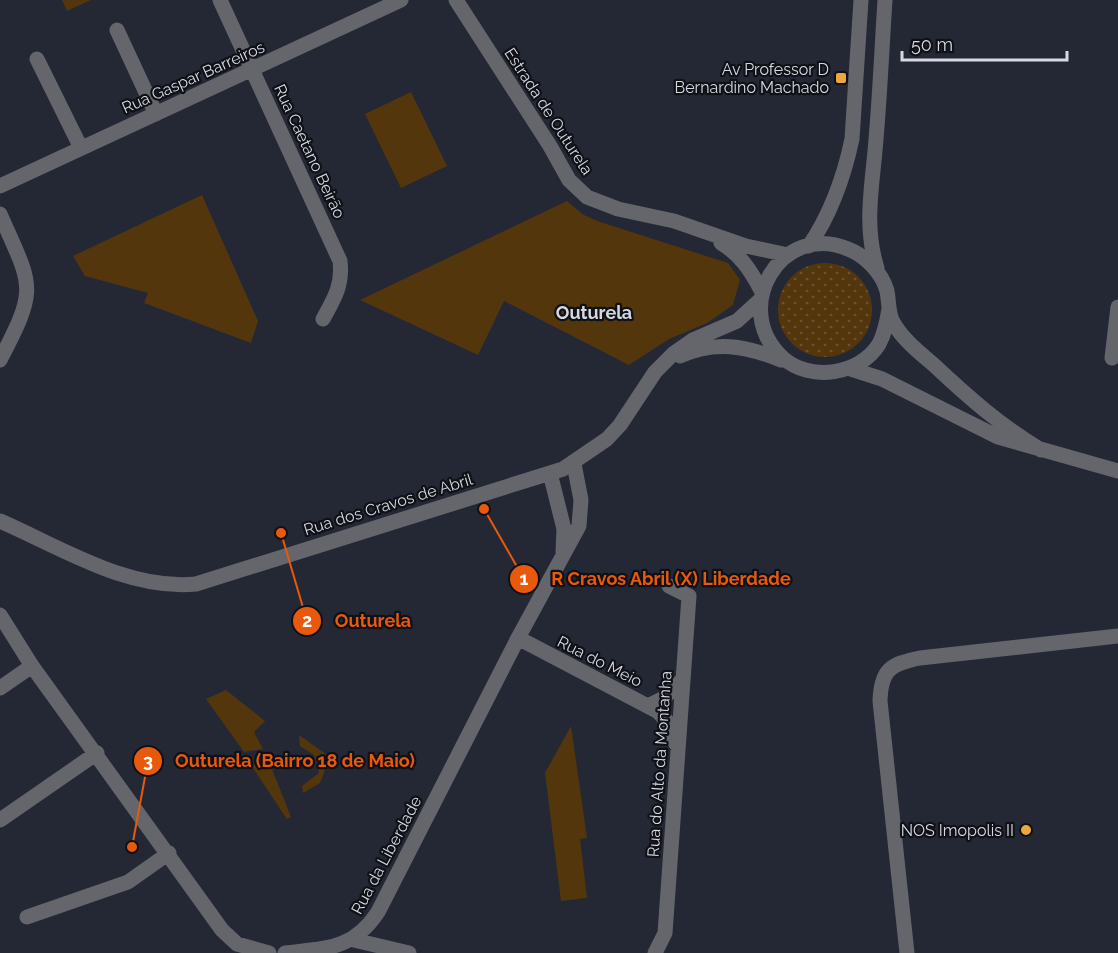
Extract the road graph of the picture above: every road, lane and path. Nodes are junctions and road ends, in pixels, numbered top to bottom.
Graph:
1 (220, 0) edge
2 (401, 0) edge
3 (456, 0) edge
4 (861, 0) edge
5 (885, 0) edge
6 (117, 30) dead end
7 (37, 59) dead end
8 (253, 70) junction
9 (156, 114) junction
10 (81, 148) junction
11 (0, 186) edge
12 (0, 214) edge
13 (703, 231) junction
14 (809, 246) junction
15 (788, 255) junction
16 (878, 273) junction
17 (761, 296) junction
18 (1118, 307) edge
19 (889, 309) junction
20 (322, 319) dead end
21 (1112, 358) dead end
22 (0, 360) edge
23 (788, 362) junction
24 (848, 368) junction
25 (655, 372) junction
26 (1041, 450) junction
27 (574, 464) junction
28 (1118, 471) edge
29 (550, 473) junction
30 (0, 521) edge
31 (561, 561) junction
32 (669, 586) dead end
33 (0, 615) edge
34 (1118, 636) edge
35 (518, 638) junction
36 (32, 666) junction
37 (683, 679) junction
38 (0, 688) edge
39 (648, 706) junction
40 (678, 750) junction
41 (97, 753) junction
42 (0, 820) edge
43 (169, 853) junction
44 (27, 917) dead end
45 (354, 940) junction
46 (319, 951) edge
47 (269, 953) edge
48 (285, 953) edge
49 (409, 953) edge
50 (655, 953) edge
51 (907, 953) edge

1 - 8 street, Rua Caetano Beirão
2 - 8 street, Rua Gaspar Barreiros
3 - 13 street, Estrada de Outurela
4 - 14 street
5 - 16 street
6 - 9 street
7 - 10 street
8 - 9 street, Rua Gaspar Barreiros
8 - 20 street, Rua Caetano Beirão
9 - 10 street, Rua Gaspar Barreiros
10 - 11 street, Rua Gaspar Barreiros
12 - 22 street
13 - 15 street, Estrada de Outurela
13 - 17 street, Estrada de Outurela
14 - 15 street, Estrada de Outurela
14 - 16 street, Estrada de Outurela
15 - 17 street, Estrada de Outurela
16 - 19 street, Estrada de Outurela
17 - 23 street, Estrada de Outurela
17 - 25 street
18 - 21 street
19 - 24 street, Estrada de Outurela
19 - 26 street, Estrada de Outurela
23 - 24 street, Estrada de Outurela
23 - 25 street
24 - 26 street, Estrada de Outurela
25 - 27 street
26 - 28 street, Estrada de Outurela
27 - 29 street
27 - 31 street, Rua da Liberdade
29 - 30 street, Rua dos Cravos de Abril
29 - 31 street, Rua da Liberdade
31 - 35 street, Rua da Liberdade
32 - 37 street, Rua do Alto da Montanha
33 - 36 street
34 - 51 street
35 - 39 street, Rua do Meio
35 - 45 street, Rua da Liberdade
36 - 38 street
36 - 41 street
37 - 39 street
37 - 40 street, Rua do Alto da Montanha
39 - 40 street, Rua do Meio
40 - 50 street, Rua do Alto da Montanha
41 - 42 street
41 - 43 street
43 - 44 street
43 - 47 street
45 - 46 street, Rua da Liberdade
45 - 49 street
46 - 48 street, Rua da Liberdade

